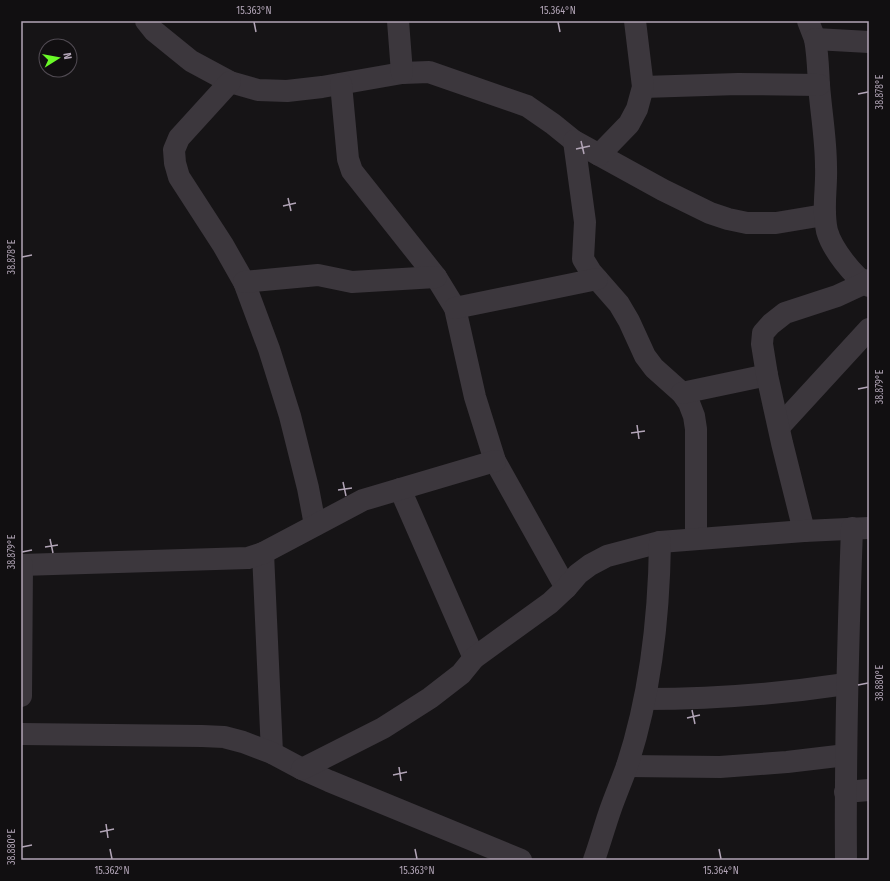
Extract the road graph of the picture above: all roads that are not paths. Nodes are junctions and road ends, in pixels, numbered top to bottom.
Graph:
1 (146, 21) edge
2 (398, 21) edge
3 (635, 21) edge
4 (811, 30) edge
5 (869, 42) edge
6 (402, 73) junction
7 (230, 82) junction
8 (341, 84) junction
9 (819, 85) junction
10 (643, 87) junction
11 (574, 141) junction
12 (599, 155) junction
13 (824, 216) junction
14 (436, 277) junction
15 (597, 279) junction
16 (244, 282) junction
17 (868, 283) edge
18 (455, 308) junction
19 (869, 329) edge
20 (767, 375) junction
21 (682, 393) junction
22 (779, 427) junction
23 (495, 461) junction
24 (400, 489) junction
25 (315, 525) junction
26 (860, 528) edge
27 (804, 531) junction
28 (696, 538) junction
29 (660, 542) junction
30 (263, 553) junction
31 (21, 565) edge
32 (566, 588) junction
33 (474, 658) junction
34 (846, 684) junction
35 (21, 696) edge
36 (645, 699) junction
37 (21, 734) edge
38 (272, 753) junction
39 (846, 755) junction
40 (627, 766) junction
41 (302, 769) junction
42 (869, 790) edge
43 (845, 792) junction
44 (521, 860) edge
45 (594, 860) edge
46 (846, 860) edge

1 - 7 street
2 - 6 street
3 - 10 street
4 - 5 street
4 - 9 street
6 - 8 street
6 - 11 street
7 - 8 street
7 - 16 street
8 - 14 street
9 - 10 street
9 - 13 street
10 - 12 street
11 - 12 street
11 - 15 street
12 - 13 street
13 - 17 street
14 - 16 street
14 - 18 street
15 - 18 street
15 - 21 street
16 - 25 street
17 - 20 street
18 - 23 street
19 - 22 street
20 - 21 street
20 - 22 street
21 - 28 street
22 - 27 street
23 - 24 street
23 - 32 street
24 - 25 street
24 - 33 street
25 - 30 street
26 - 27 street
26 - 34 street
27 - 28 street
28 - 29 street
29 - 32 street
29 - 36 street
30 - 31 street
30 - 38 street
31 - 35 street
32 - 33 street
33 - 41 street
34 - 36 street
34 - 39 street
36 - 40 street
37 - 38 street
38 - 41 street
39 - 40 street
39 - 43 street
40 - 45 street
41 - 44 street
42 - 43 street
43 - 46 street

